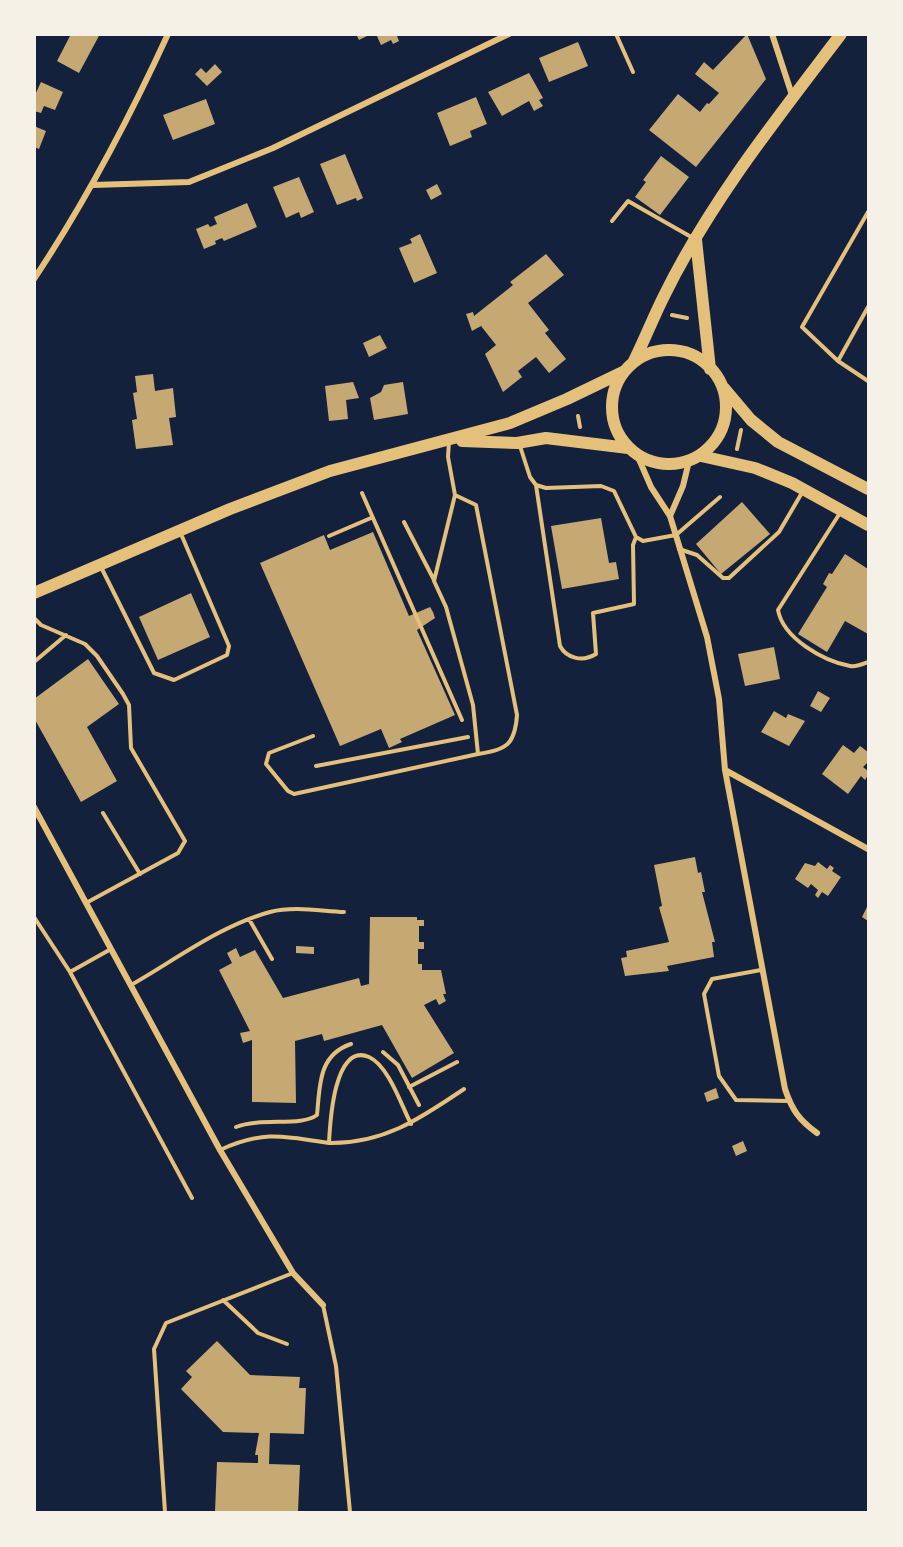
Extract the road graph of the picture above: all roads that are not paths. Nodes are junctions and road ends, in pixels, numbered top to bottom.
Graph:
1 (168, 34) edge
2 (509, 34) edge
3 (616, 34) edge
4 (772, 34) edge
5 (842, 34) edge
6 (633, 72) dead end
7 (793, 98) junction
8 (93, 185) junction
9 (868, 212) edge
10 (612, 221) dead end
11 (696, 240) junction
12 (34, 279) edge
13 (868, 307) edge
14 (838, 361) junction
15 (633, 363) junction
16 (623, 372) junction
17 (714, 374) junction
18 (868, 381) edge
19 (449, 441) junction
20 (519, 443) junction
21 (628, 448) junction
22 (638, 457) junction
23 (695, 458) junction
24 (536, 485) junction
25 (868, 489) edge
26 (804, 490) junction
27 (455, 495) junction
28 (720, 497) dead end
29 (842, 510) junction
30 (670, 516) junction
31 (404, 522) dead end
32 (868, 525) edge
33 (179, 531) junction
34 (676, 535) junction
35 (636, 537) junction
36 (679, 548) junction
37 (100, 565) junction
38 (434, 581) junction
39 (34, 593) edge
40 (34, 618) edge
41 (66, 635) junction
42 (34, 662) edge
43 (868, 662) edge
44 (313, 736) dead end
45 (478, 754) junction
46 (725, 770) junction
47 (34, 807) edge
48 (103, 813) dead end
49 (868, 849) edge
50 (140, 874) junction
51 (86, 903) junction
52 (344, 912) dead end
53 (34, 917) edge
54 (249, 920) junction
55 (111, 948) junction
56 (272, 959) dead end
57 (761, 970) junction
58 (70, 972) junction
59 (130, 985) junction
60 (464, 1089) dead end
61 (789, 1101) junction
62 (411, 1124) junction
63 (817, 1133) dead end
64 (329, 1143) junction
65 (220, 1150) junction
66 (192, 1198) dead end
67 (293, 1273) junction
68 (223, 1300) junction
69 (324, 1305) joint
70 (287, 1344) dead end
71 (165, 1512) edge
72 (350, 1512) edge

1 - 8 street
2 - 8 street
3 - 6 lane
4 - 7 street
5 - 7 main road
7 - 11 main road
8 - 12 street
9 - 14 lane
10 - 11 lane
11 - 15 main road
11 - 17 main road
13 - 14 lane
14 - 18 lane
15 - 16 main road
15 - 17 main road
16 - 19 main road
16 - 21 main road
17 - 23 main road
17 - 25 main road
19 - 20 main road
19 - 27 lane
19 - 33 main road
20 - 21 main road
20 - 24 lane
21 - 22 main road
22 - 23 main road
22 - 30 street
23 - 26 main road
23 - 30 street
24 - 35 lane
24 - 35 lane
26 - 29 main road
26 - 36 lane
27 - 38 lane
27 - 45 lane
28 - 34 lane
29 - 32 main road
29 - 43 lane
30 - 34 street
31 - 38 lane
33 - 37 main road
33 - 37 lane
34 - 35 lane
34 - 36 street
36 - 46 street
37 - 39 main road
38 - 45 lane
40 - 41 lane
41 - 42 lane
41 - 50 lane
44 - 45 lane
46 - 49 street
46 - 57 street
47 - 51 street
48 - 50 lane
50 - 51 lane
51 - 55 street
52 - 54 lane
53 - 58 lane
54 - 56 lane
54 - 59 lane
55 - 58 lane
55 - 59 street
57 - 61 street
57 - 61 lane
58 - 66 lane
59 - 65 street
60 - 62 lane
61 - 63 street
62 - 64 lane
62 - 64 lane
64 - 65 lane
65 - 67 street
67 - 68 lane
67 - 69 street
68 - 70 lane
68 - 71 lane
69 - 72 lane

